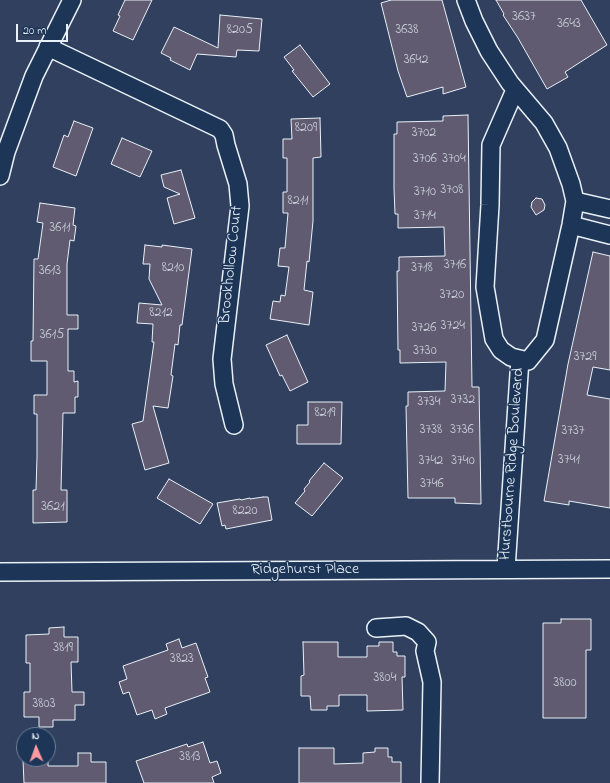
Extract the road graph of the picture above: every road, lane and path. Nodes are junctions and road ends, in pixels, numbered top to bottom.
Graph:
1 (72, 0) edge
2 (466, 0) edge
3 (48, 47) junction
4 (516, 90) junction
5 (0, 176) edge
6 (575, 201) junction
7 (610, 209) edge
8 (571, 225) junction
9 (610, 235) edge
10 (520, 359) junction
11 (234, 425) dead end
12 (506, 569) junction
13 (610, 569) edge
14 (0, 572) edge
15 (376, 628) dead end
16 (430, 783) edge

1 - 3 street
2 - 4 street, Hurstbourne Ridge Boulevard
3 - 5 street
3 - 11 street, Brookhollow Court
4 - 6 street, Hurstbourne Ridge Boulevard
4 - 10 street, Hurstbourne Ridge Boulevard
6 - 7 street
6 - 8 street, Hurstbourne Ridge Boulevard
8 - 9 street
8 - 10 street, Hurstbourne Ridge Boulevard
10 - 12 street, Hurstbourne Ridge Boulevard
12 - 13 street, Ridgehurst Place
12 - 14 street, Ridgehurst Place
15 - 16 street

